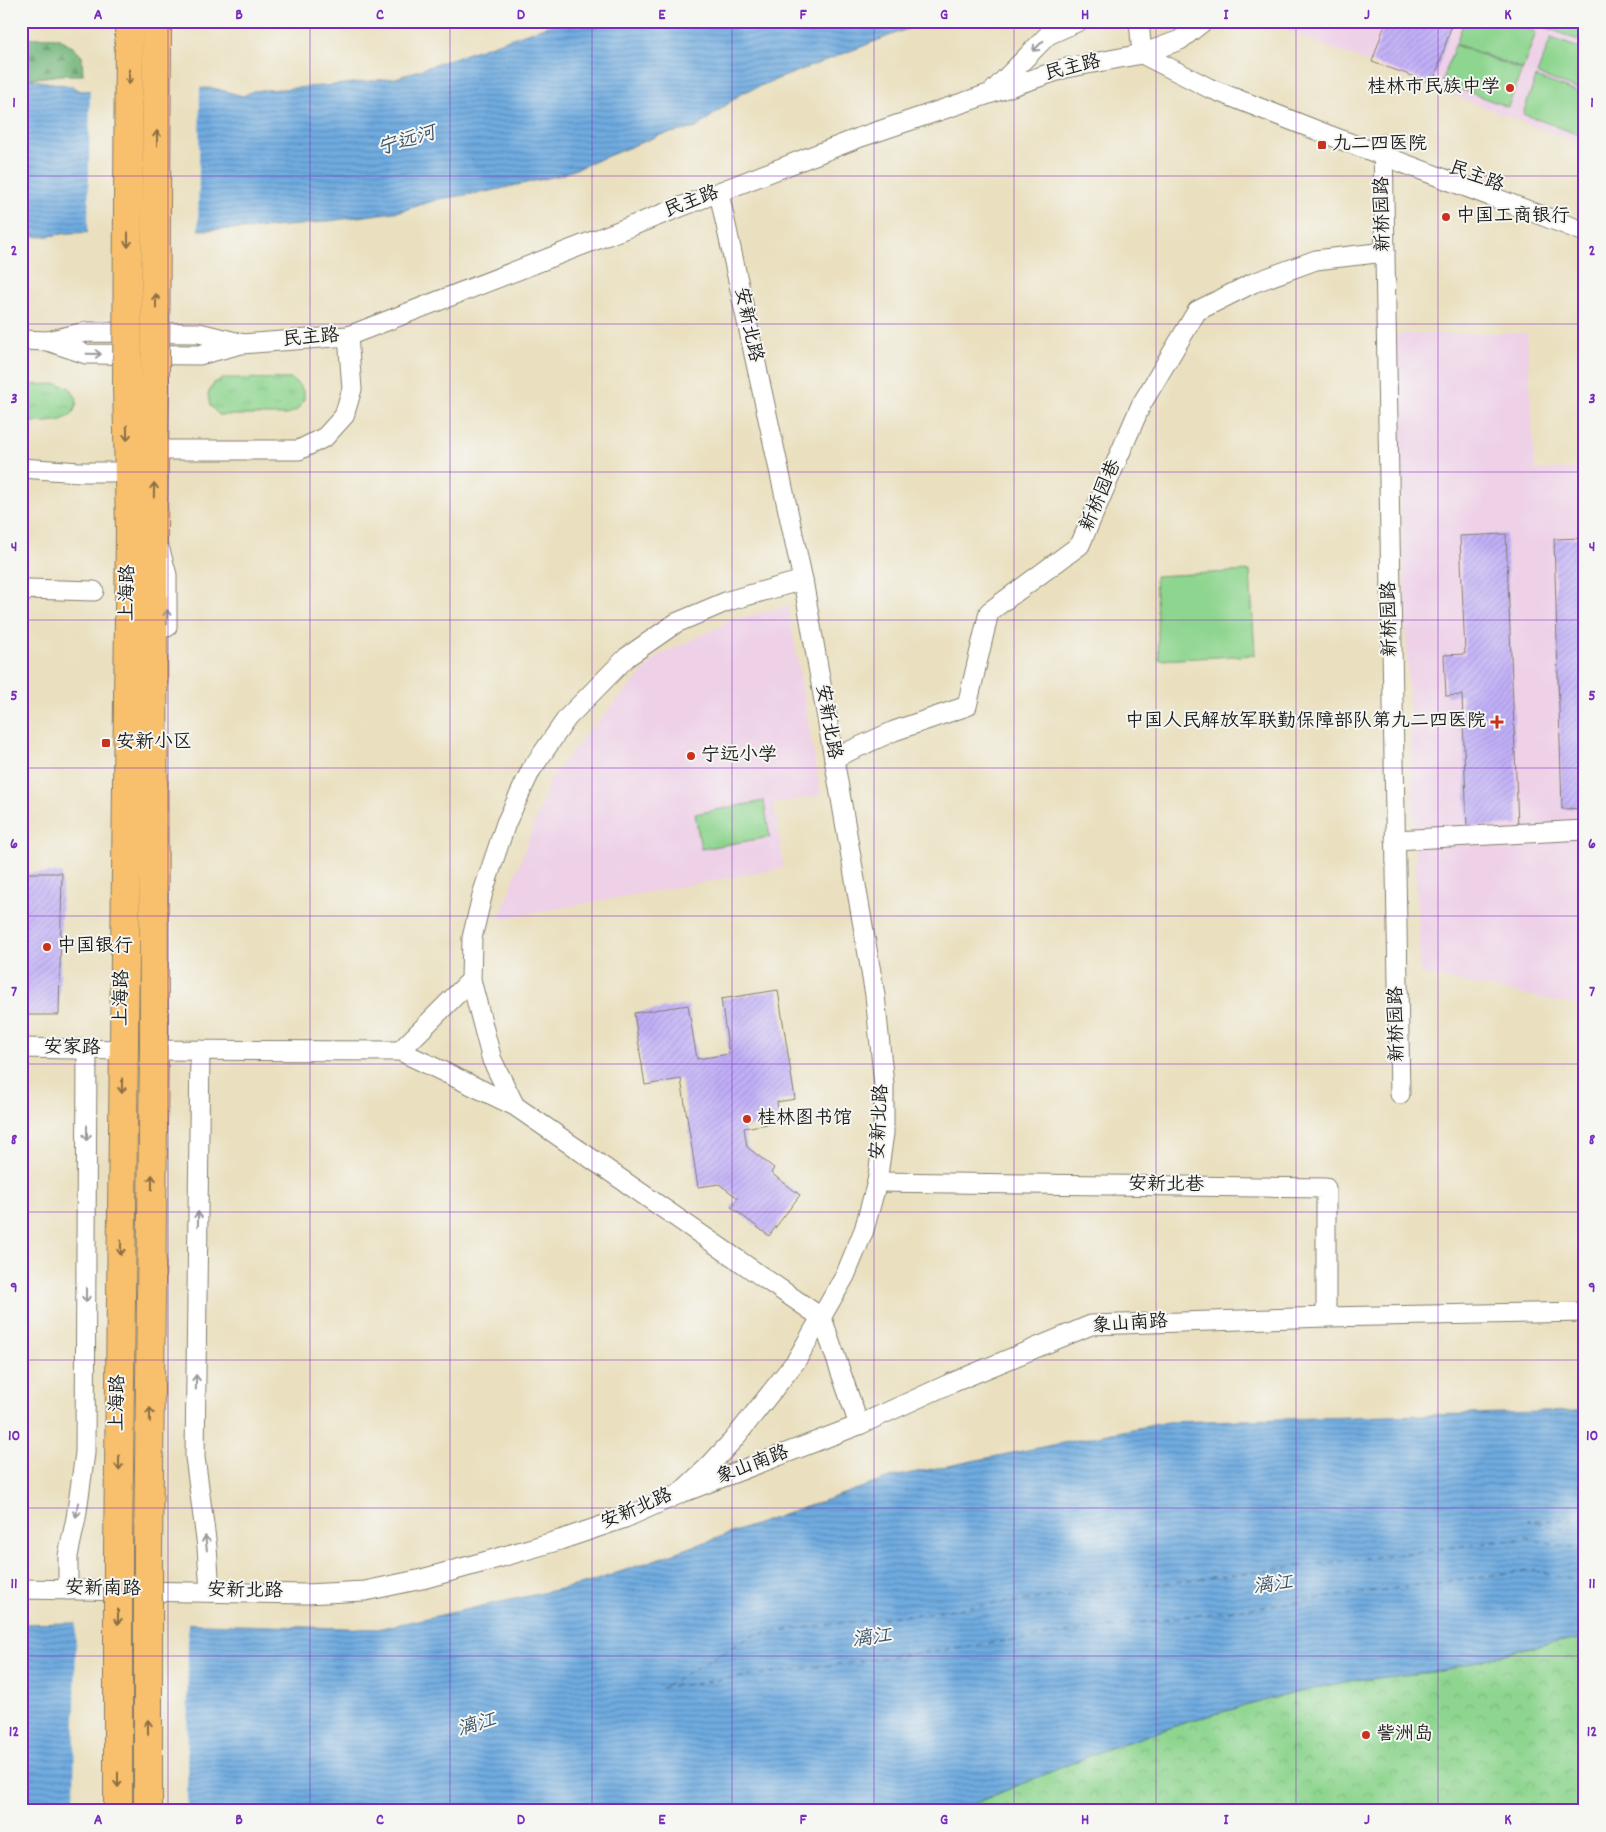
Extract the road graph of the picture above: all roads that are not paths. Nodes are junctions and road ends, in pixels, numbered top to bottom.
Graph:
1 (1079, 21) edge
2 (1139, 21) edge
3 (1204, 21) edge
4 (129, 25) edge
5 (157, 25) edge
6 (1142, 54) junction
7 (990, 94) junction
8 (1383, 150) junction
9 (719, 193) junction
10 (1585, 219) edge
11 (1585, 232) edge
12 (1385, 252) junction
13 (348, 336) junction
14 (21, 340) edge
15 (154, 450) junction
16 (21, 468) edge
17 (128, 472) junction
18 (142, 530) junction
19 (802, 580) junction
20 (94, 591) dead end
21 (21, 595) edge
22 (834, 758) junction
23 (1585, 830) edge
24 (1395, 840) junction
25 (471, 980) junction
26 (21, 1048) edge
27 (87, 1049) junction
28 (123, 1050) junction
29 (154, 1050) junction
30 (200, 1050) junction
31 (400, 1051) junction
32 (1400, 1094) dead end
33 (515, 1106) junction
34 (877, 1182) junction
35 (1585, 1312) edge
36 (1326, 1316) junction
37 (822, 1318) junction
38 (859, 1425) junction
39 (679, 1494) junction
40 (21, 1589) edge
41 (68, 1590) junction
42 (184, 1591) joint
43 (210, 1592) junction
44 (118, 1811) edge
45 (148, 1811) edge

1 -> 7 street
2 - 6 street
3 - 6 street
4 -> 17 highway, 上海路, bridge
15 -> 5 highway, bridge
6 - 7 street, 民主路
6 - 8 street, 民主路
7 - 9 street, 民主路
8 - 10 street, 民主路
8 - 11 street, 民主路
8 - 12 street, 新桥园路
9 - 13 street, 民主路
9 - 19 street, 安新北路
12 - 22 street, 新桥园巷
12 - 24 street, 新桥园路
13 - 14 street, 民主路
13 - 15 street
18 -> 15 highway
16 - 17 street
17 - 18 highway, 上海路
18 - 28 highway, 上海路
29 -> 18 highway, 上海路
19 - 22 street, 安新北路
19 - 25 street
20 - 21 street
22 - 34 street, 安新北路
23 - 24 street
24 - 32 street, 新桥园路
25 - 31 street
25 - 33 street
26 - 27 street, 安家路
27 - 28 street, 安家路
27 -> 41 street
28 -> 44 highway, 上海路, bridge
29 - 30 street
45 -> 29 highway, 上海路, bridge
30 - 31 street
43 -> 30 street
31 - 33 street
33 - 37 street
34 - 36 street, 安新北巷
34 - 37 street, 安新北路
35 - 36 street, 象山南路
36 - 38 street, 象山南路
37 - 38 street
37 - 39 street, 安新北路
38 - 39 street, 象山南路
39 - 43 street, 安新北路
40 - 41 street, 安新南路
41 - 42 street, 安新南路
42 - 43 street, 安新北路

